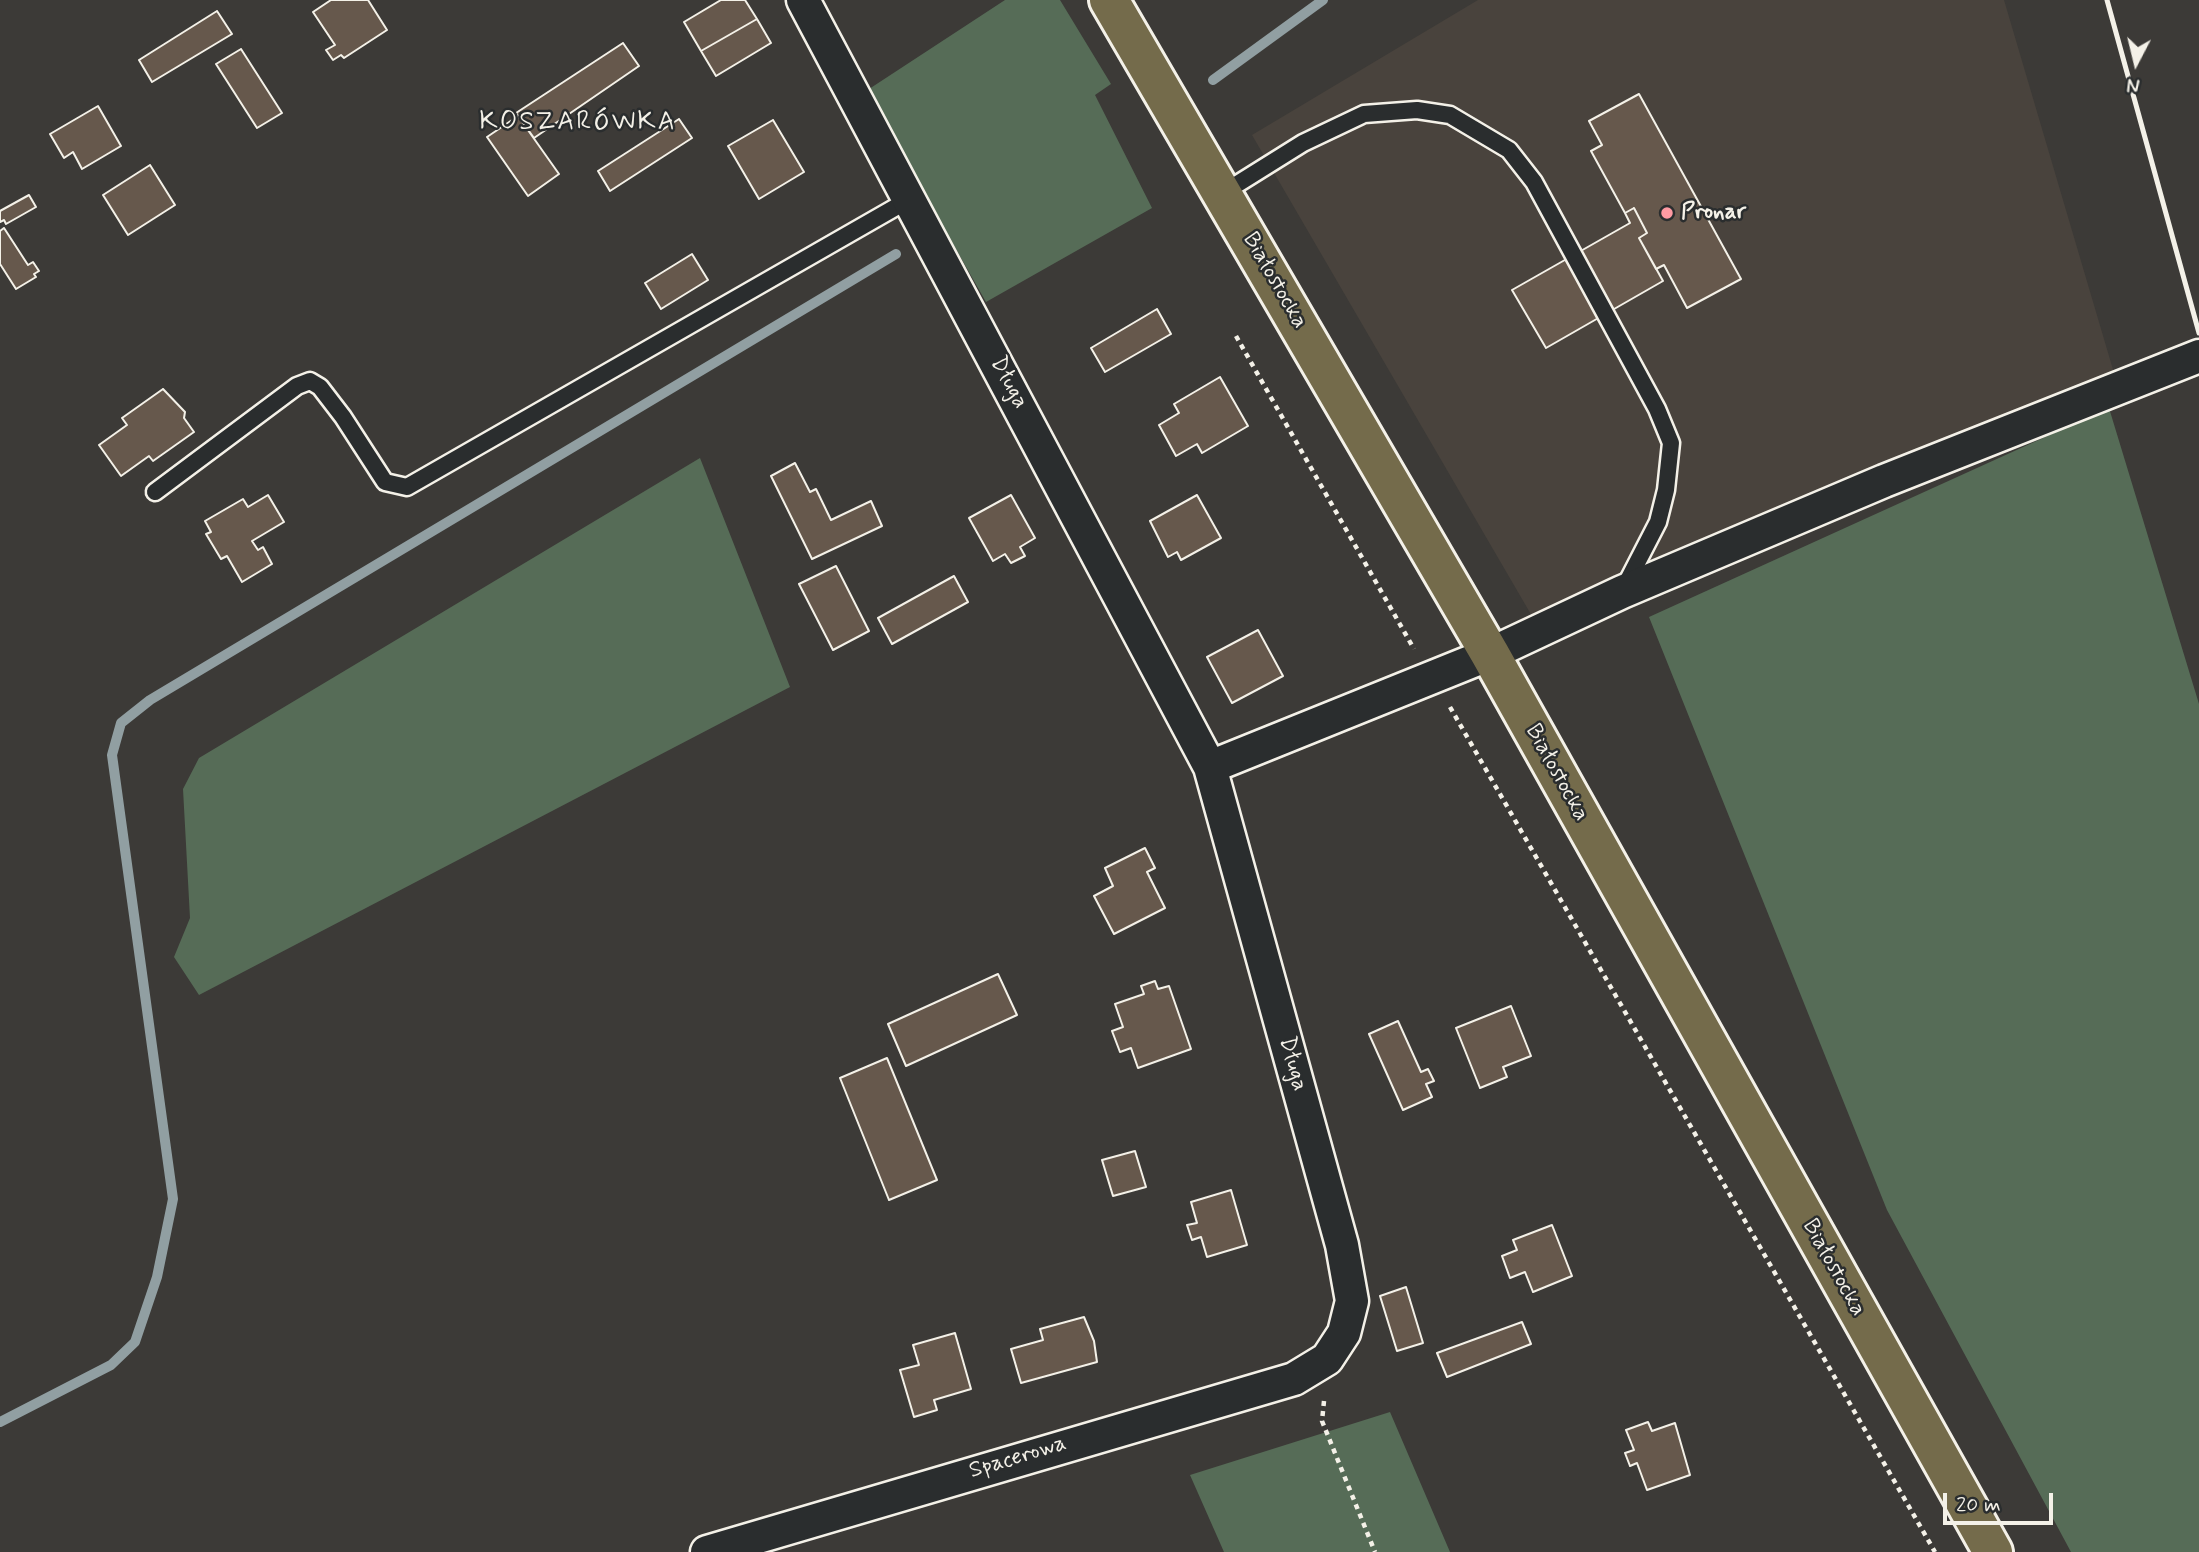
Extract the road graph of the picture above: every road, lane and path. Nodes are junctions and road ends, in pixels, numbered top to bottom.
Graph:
1 (803, 0) edge
2 (1109, 0) edge
3 (1223, 193) junction
4 (910, 199) junction
5 (1237, 336) dead end
6 (2199, 356) edge
7 (155, 492) dead end
8 (1622, 592) junction
9 (1490, 654) junction
10 (1430, 678) junction
11 (1210, 766) junction
12 (1326, 1359) joint
13 (1324, 1398) dead end
14 (707, 1552) edge
15 (1375, 1552) edge
16 (1935, 1552) edge
17 (1993, 1552) edge

1 - 4 street, Długa
2 - 3 main road, Białostocka
3 - 8 lane
3 - 9 main road, Białostocka
4 - 7 lane
4 - 11 street, Długa
5 - 10 path
6 - 8 street
8 - 9 street
9 - 10 street
9 - 17 main road, Białostocka
10 - 11 street
10 - 16 path
11 - 12 street, Długa
12 - 14 street, Spacerowa
13 - 15 path

